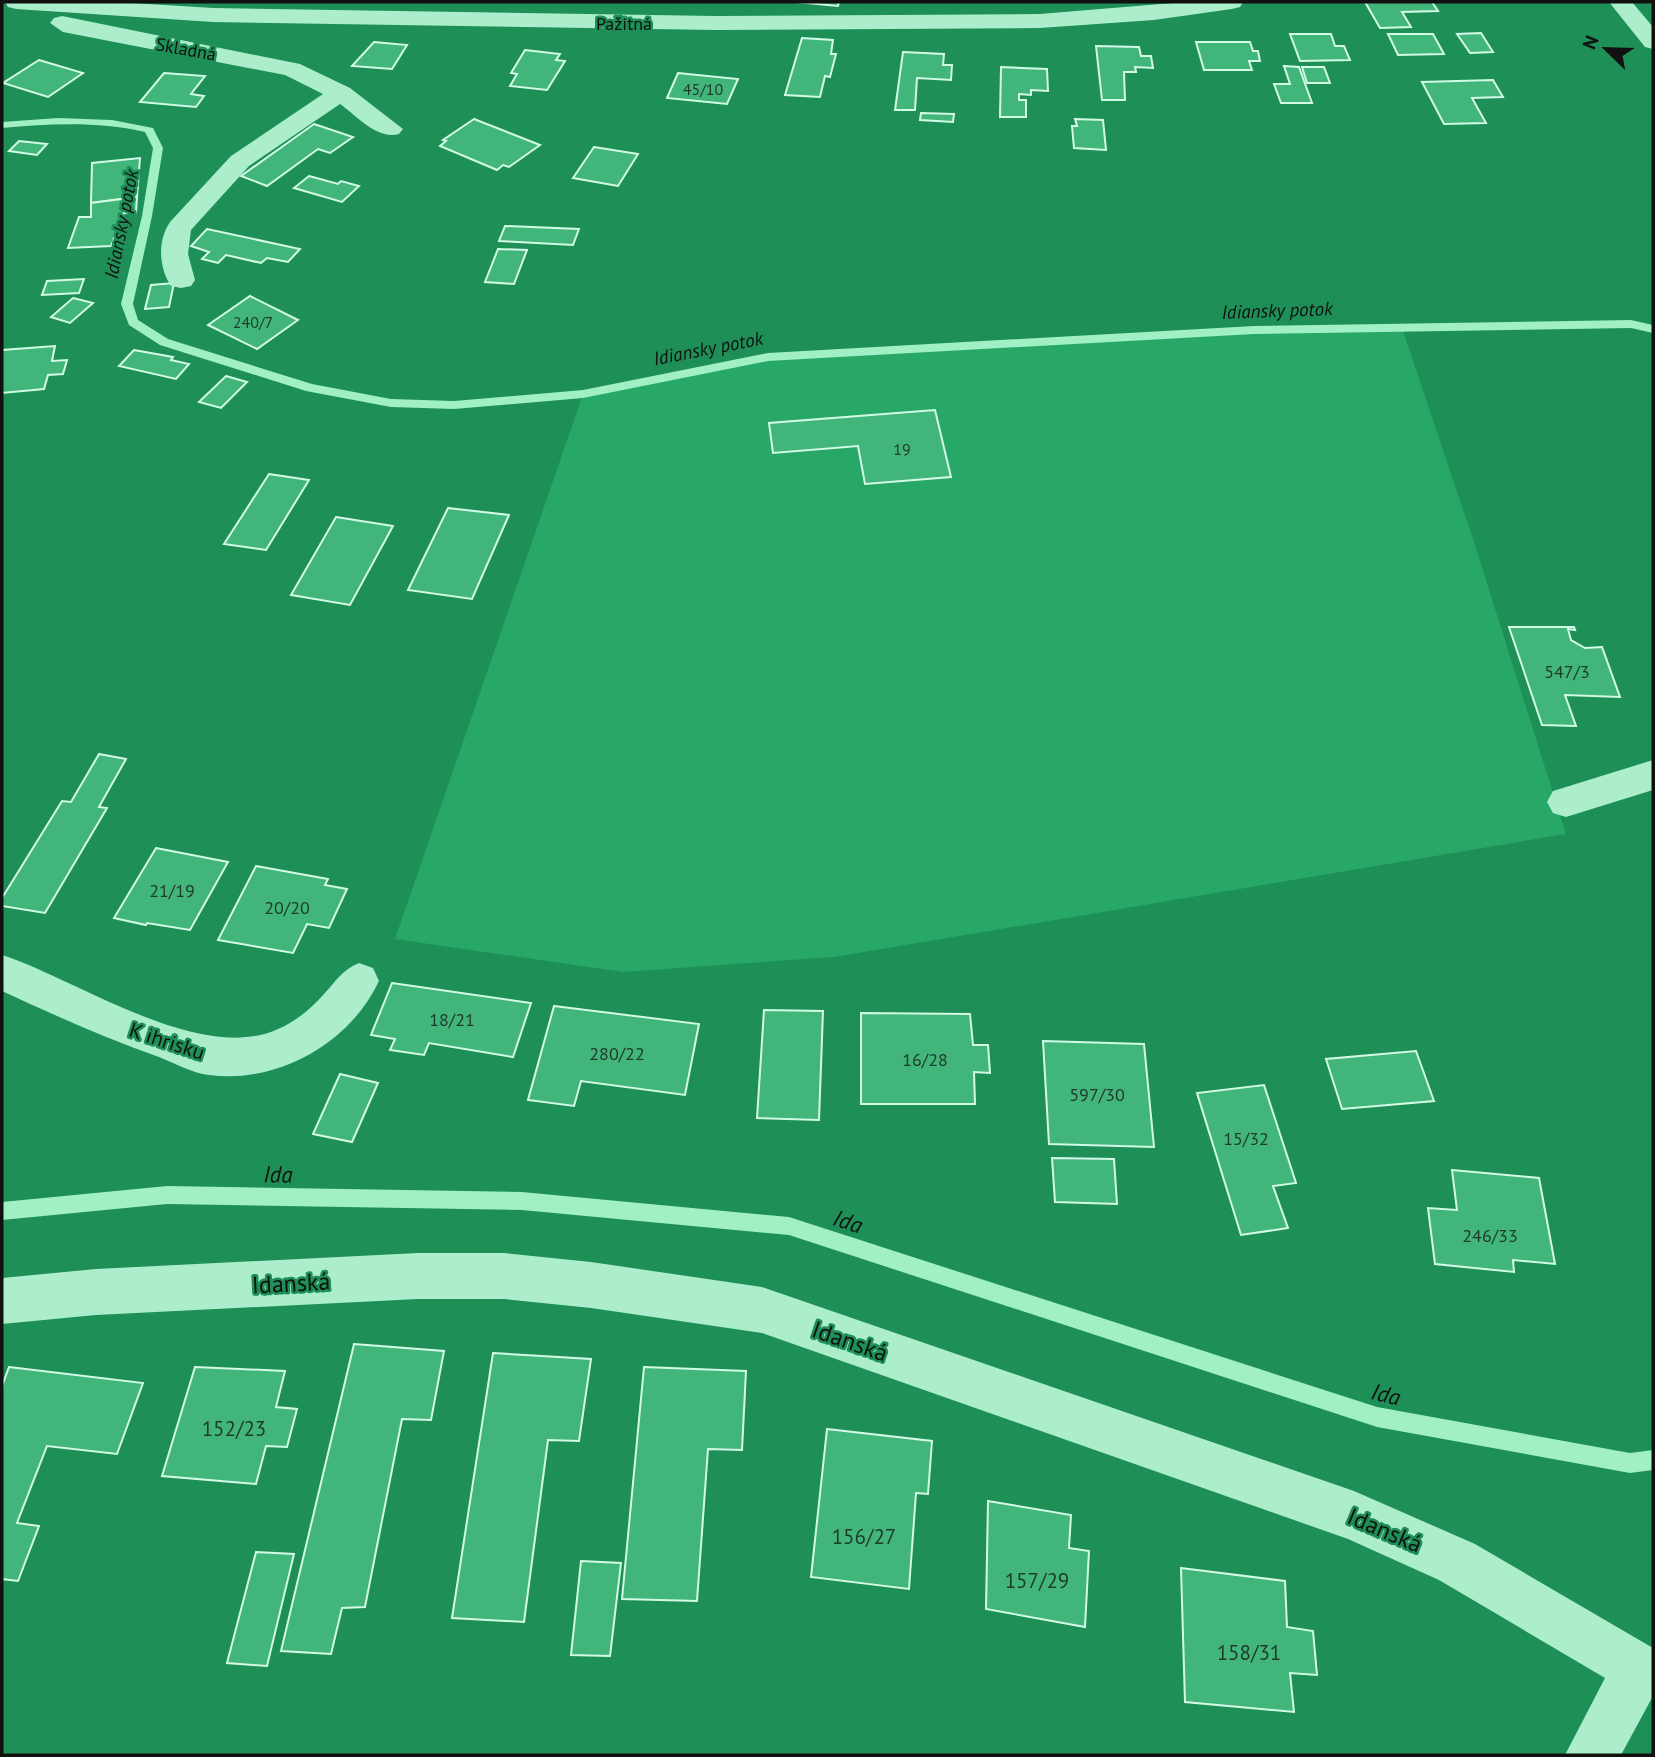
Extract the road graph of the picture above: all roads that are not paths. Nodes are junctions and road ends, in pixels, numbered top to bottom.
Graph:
1 (24, 2) edge
2 (1232, 2) edge
3 (1620, 2) edge
4 (1652, 40) edge
5 (341, 93) junction
6 (390, 129) dead end
7 (181, 280) dead end
8 (1653, 775) edge
9 (1566, 802) dead end
10 (2, 972) edge
11 (359, 981) dead end
12 (2, 1301) edge
13 (1646, 1669) edge
14 (1592, 1755) edge

1 - 2 street, Pažitná
1 - 5 street, Skladná
3 - 4 street
5 - 6 street, Skladná
5 - 7 street
8 - 9 street
10 - 11 street, K ihrisku
12 - 13 street, Idanská
13 - 14 street

